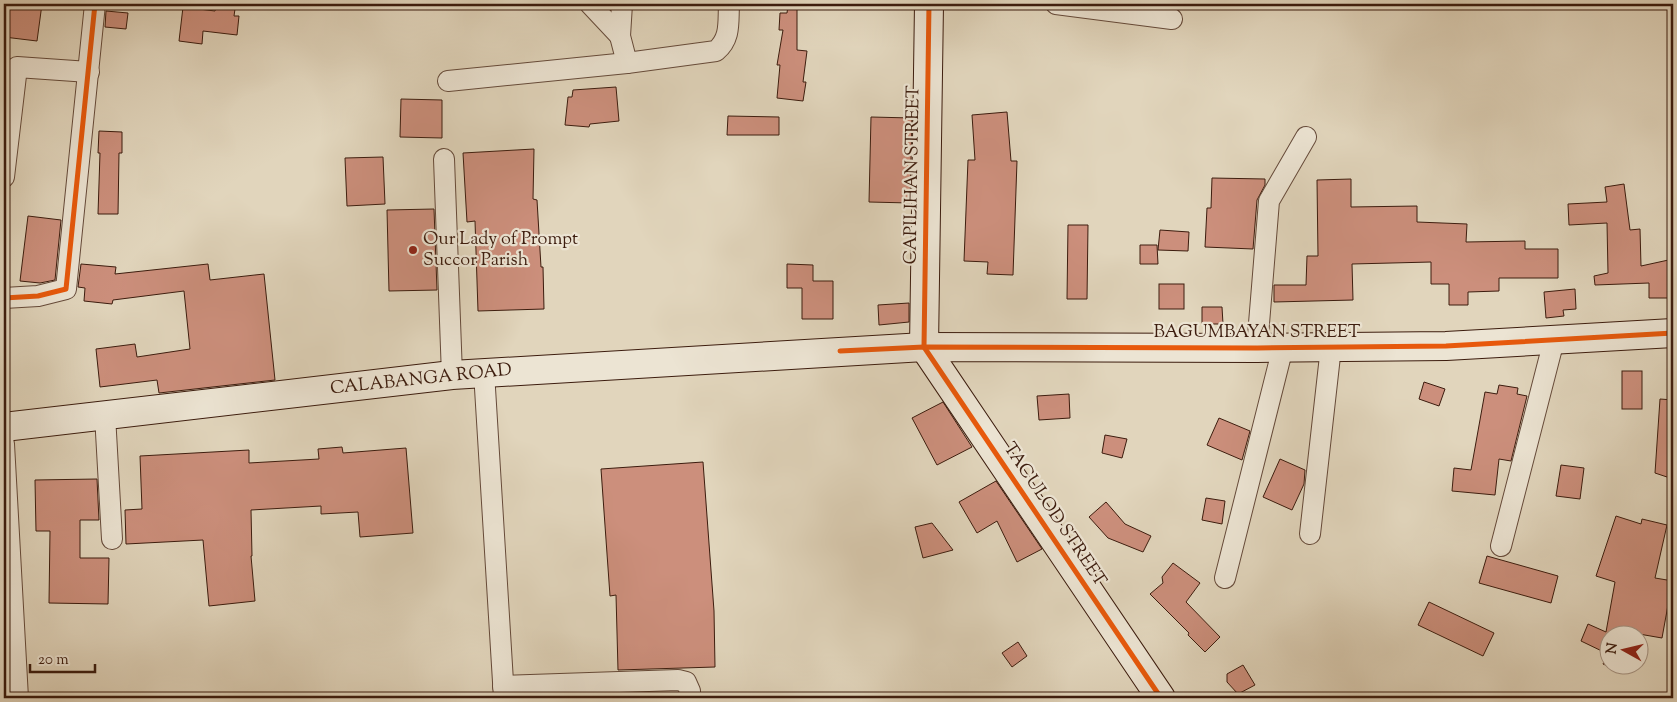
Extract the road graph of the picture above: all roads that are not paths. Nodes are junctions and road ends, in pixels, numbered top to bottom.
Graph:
1 (96, 4) edge
2 (590, 4) edge
3 (622, 4) edge
4 (729, 4) edge
5 (929, 4) edge
6 (1056, 4) edge
7 (1172, 19) dead end
8 (620, 36) junction
9 (626, 63) junction
10 (89, 72) junction
11 (448, 81) dead end
12 (1306, 137) dead end
13 (444, 159) dead end
14 (4, 176) edge
15 (4, 298) edge
16 (1673, 334) edge
17 (1554, 340) junction
18 (924, 346) junction
19 (1331, 347) junction
20 (1270, 348) junction
21 (840, 351) joint
22 (484, 372) junction
23 (452, 375) junction
24 (105, 415) junction
25 (4, 427) edge
26 (4, 444) edge
27 (1310, 534) dead end
28 (112, 539) dead end
29 (1501, 546) dead end
30 (1225, 578) dead end
31 (504, 692) edge
32 (18, 698) edge
33 (690, 698) edge
34 (1161, 698) edge

1 - 10 street
2 - 8 street
3 - 8 street
4 - 9 street
5 - 18 main road, CAPILIHAN STREET
6 - 7 street
8 - 9 street
9 - 11 street
10 - 14 street
10 - 15 street
12 - 20 street
13 - 23 street
16 - 17 main road, BAGUMBAYAN STREET
17 - 19 main road, BAGUMBAYAN STREET
17 - 29 street
18 - 20 main road, BAGUMBAYAN STREET
18 - 21 main road, BAGUMBAYAN STREET
18 - 34 main road, TACULOD STREET
19 - 20 main road, BAGUMBAYAN STREET
19 - 27 street
20 - 30 street
21 - 22 main road, CALABANGA ROAD
22 - 23 main road, CALABANGA ROAD
22 - 31 street
23 - 24 main road, CALABANGA ROAD
24 - 25 main road, CALABANGA ROAD
24 - 28 street
26 - 32 street
31 - 33 street

